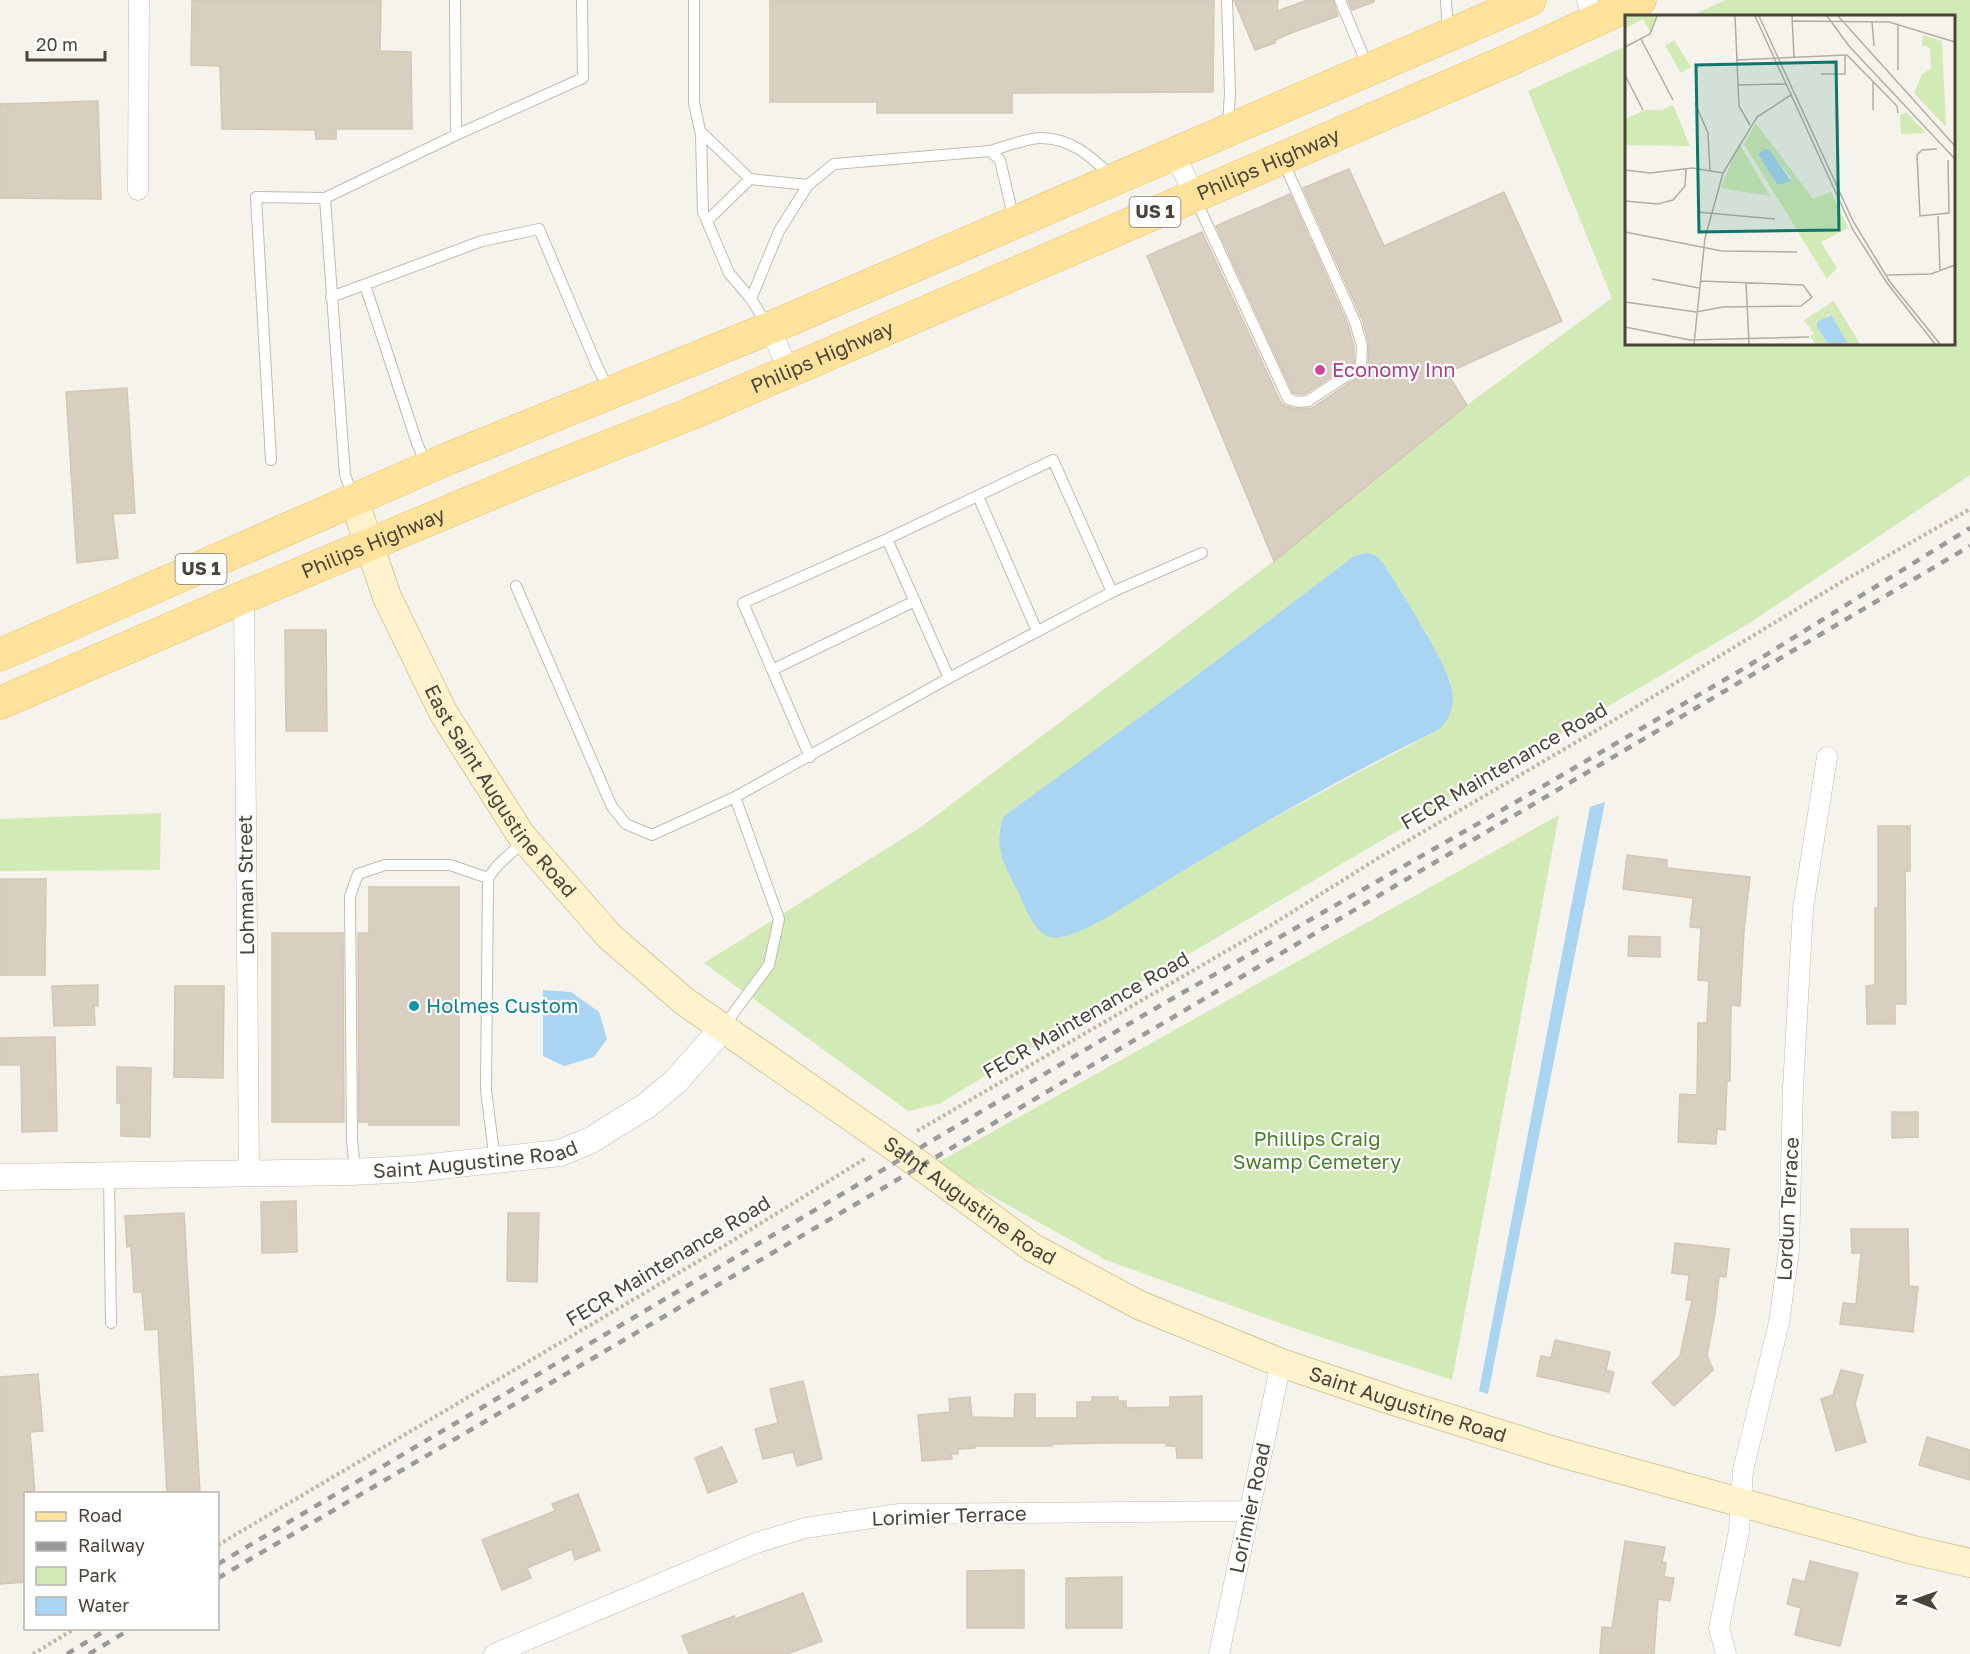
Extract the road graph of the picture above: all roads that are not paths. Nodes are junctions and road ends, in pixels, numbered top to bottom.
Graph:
1 (140, 0) edge
2 (455, 0) edge
3 (582, 0) edge
4 (694, 0) edge
5 (1227, 0) edge
6 (1340, 0) edge
7 (1446, 0) edge
8 (1530, 0) edge
9 (1640, 0) edge
10 (1591, 10) edge
11 (1448, 36) junction
12 (1369, 70) junction
13 (700, 131) junction
14 (1228, 131) junction
15 (456, 135) junction
16 (990, 151) junction
17 (1175, 154) junction
18 (1282, 158) junction
19 (750, 179) junction
20 (1115, 180) junction
21 (808, 185) junction
22 (138, 190) dead end
23 (1194, 195) junction
24 (325, 198) junction
25 (707, 221) junction
26 (1015, 223) junction
27 (365, 285) junction
28 (332, 297) junction
29 (752, 299) junction
30 (770, 328) junction
31 (789, 371) junction
32 (610, 392) junction
33 (271, 460) dead end
34 (428, 468) junction
35 (978, 496) junction
36 (354, 501) junction
37 (887, 539) junction
38 (369, 545) junction
39 (1202, 553) dead end
40 (516, 586) dead end
41 (1112, 592) junction
42 (244, 597) junction
43 (915, 601) junction
44 (1037, 631) junction
45 (0, 656) edge
46 (772, 670) junction
47 (949, 678) junction
48 (0, 703) edge
49 (810, 757) junction
50 (1827, 757) dead end
51 (735, 797) junction
52 (525, 840) junction
53 (488, 878) junction
54 (722, 1029) junction
55 (495, 1162) junction
56 (355, 1172) junction
57 (249, 1173) junction
58 (109, 1175) junction
59 (0, 1177) edge
60 (111, 1323) dead end
61 (1281, 1363) junction
62 (1741, 1503) junction
63 (1249, 1511) junction
64 (1970, 1563) edge
65 (494, 1654) edge
66 (1219, 1654) edge
67 (1726, 1654) edge

1 - 22 street
2 - 15 lane
3 - 15 lane
4 - 13 lane
5 - 14 lane
6 - 12 lane
7 - 11 lane
8 - 11 main road, US 1
9 - 10 main road, Philips Highway / US 1
10 - 18 main road, Philips Highway / US 1
11 - 12 main road, US 1
12 - 14 main road, US 1
13 - 19 lane
13 - 25 lane
14 - 17 main road, US 1
15 - 24 lane
16 - 20 lane
16 - 21 lane
16 - 26 lane
17 - 20 main road, US 1
17 - 23 street
18 - 23 main road, Philips Highway / US 1
18 - 23 lane
19 - 21 lane
19 - 25 lane
20 - 26 main road, US 1
21 - 29 lane
23 - 31 main road, Philips Highway / US 1
24 - 28 lane
24 - 33 lane
25 - 29 lane
26 - 30 main road, US 1
27 - 28 lane
27 - 32 lane
27 - 34 lane
28 - 36 lane
29 - 30 lane
30 - 31 street
30 - 32 main road, US 1
31 - 38 main road, Philips Highway / US 1
32 - 34 main road, US 1
34 - 36 main road, US 1
35 - 37 lane
35 - 41 lane
35 - 44 lane
36 - 38 main road, East Saint Augustine Road
36 - 45 main road, US 1
37 - 43 lane
37 - 46 lane
38 - 42 main road, Philips Highway / US 1
38 - 52 main road, East Saint Augustine Road
39 - 41 lane
40 - 51 lane
41 - 44 lane
42 - 48 main road, Philips Highway / US 1
42 - 57 street, Lohman Street
43 - 46 lane
43 - 47 lane
44 - 47 lane
46 - 49 lane
47 - 49 lane
49 - 51 lane
50 - 62 street, Lordun Terrace
51 - 54 lane
52 - 53 lane
52 - 54 main road, East Saint Augustine Road
53 - 55 lane
53 - 56 lane
54 - 55 street, Saint Augustine Road
54 - 61 main road, Saint Augustine Road
55 - 56 street, Saint Augustine Road
56 - 57 street, Saint Augustine Road
57 - 58 street, Saint Augustine Road
58 - 59 street, Saint Augustine Road
58 - 60 lane
61 - 62 main road, Saint Augustine Road
61 - 63 street, Lorimier Road
62 - 64 main road, Saint Augustine Road
62 - 67 street, Lordun Terrace
63 - 65 street, Lorimier Terrace
63 - 66 street, Lorimier Road

